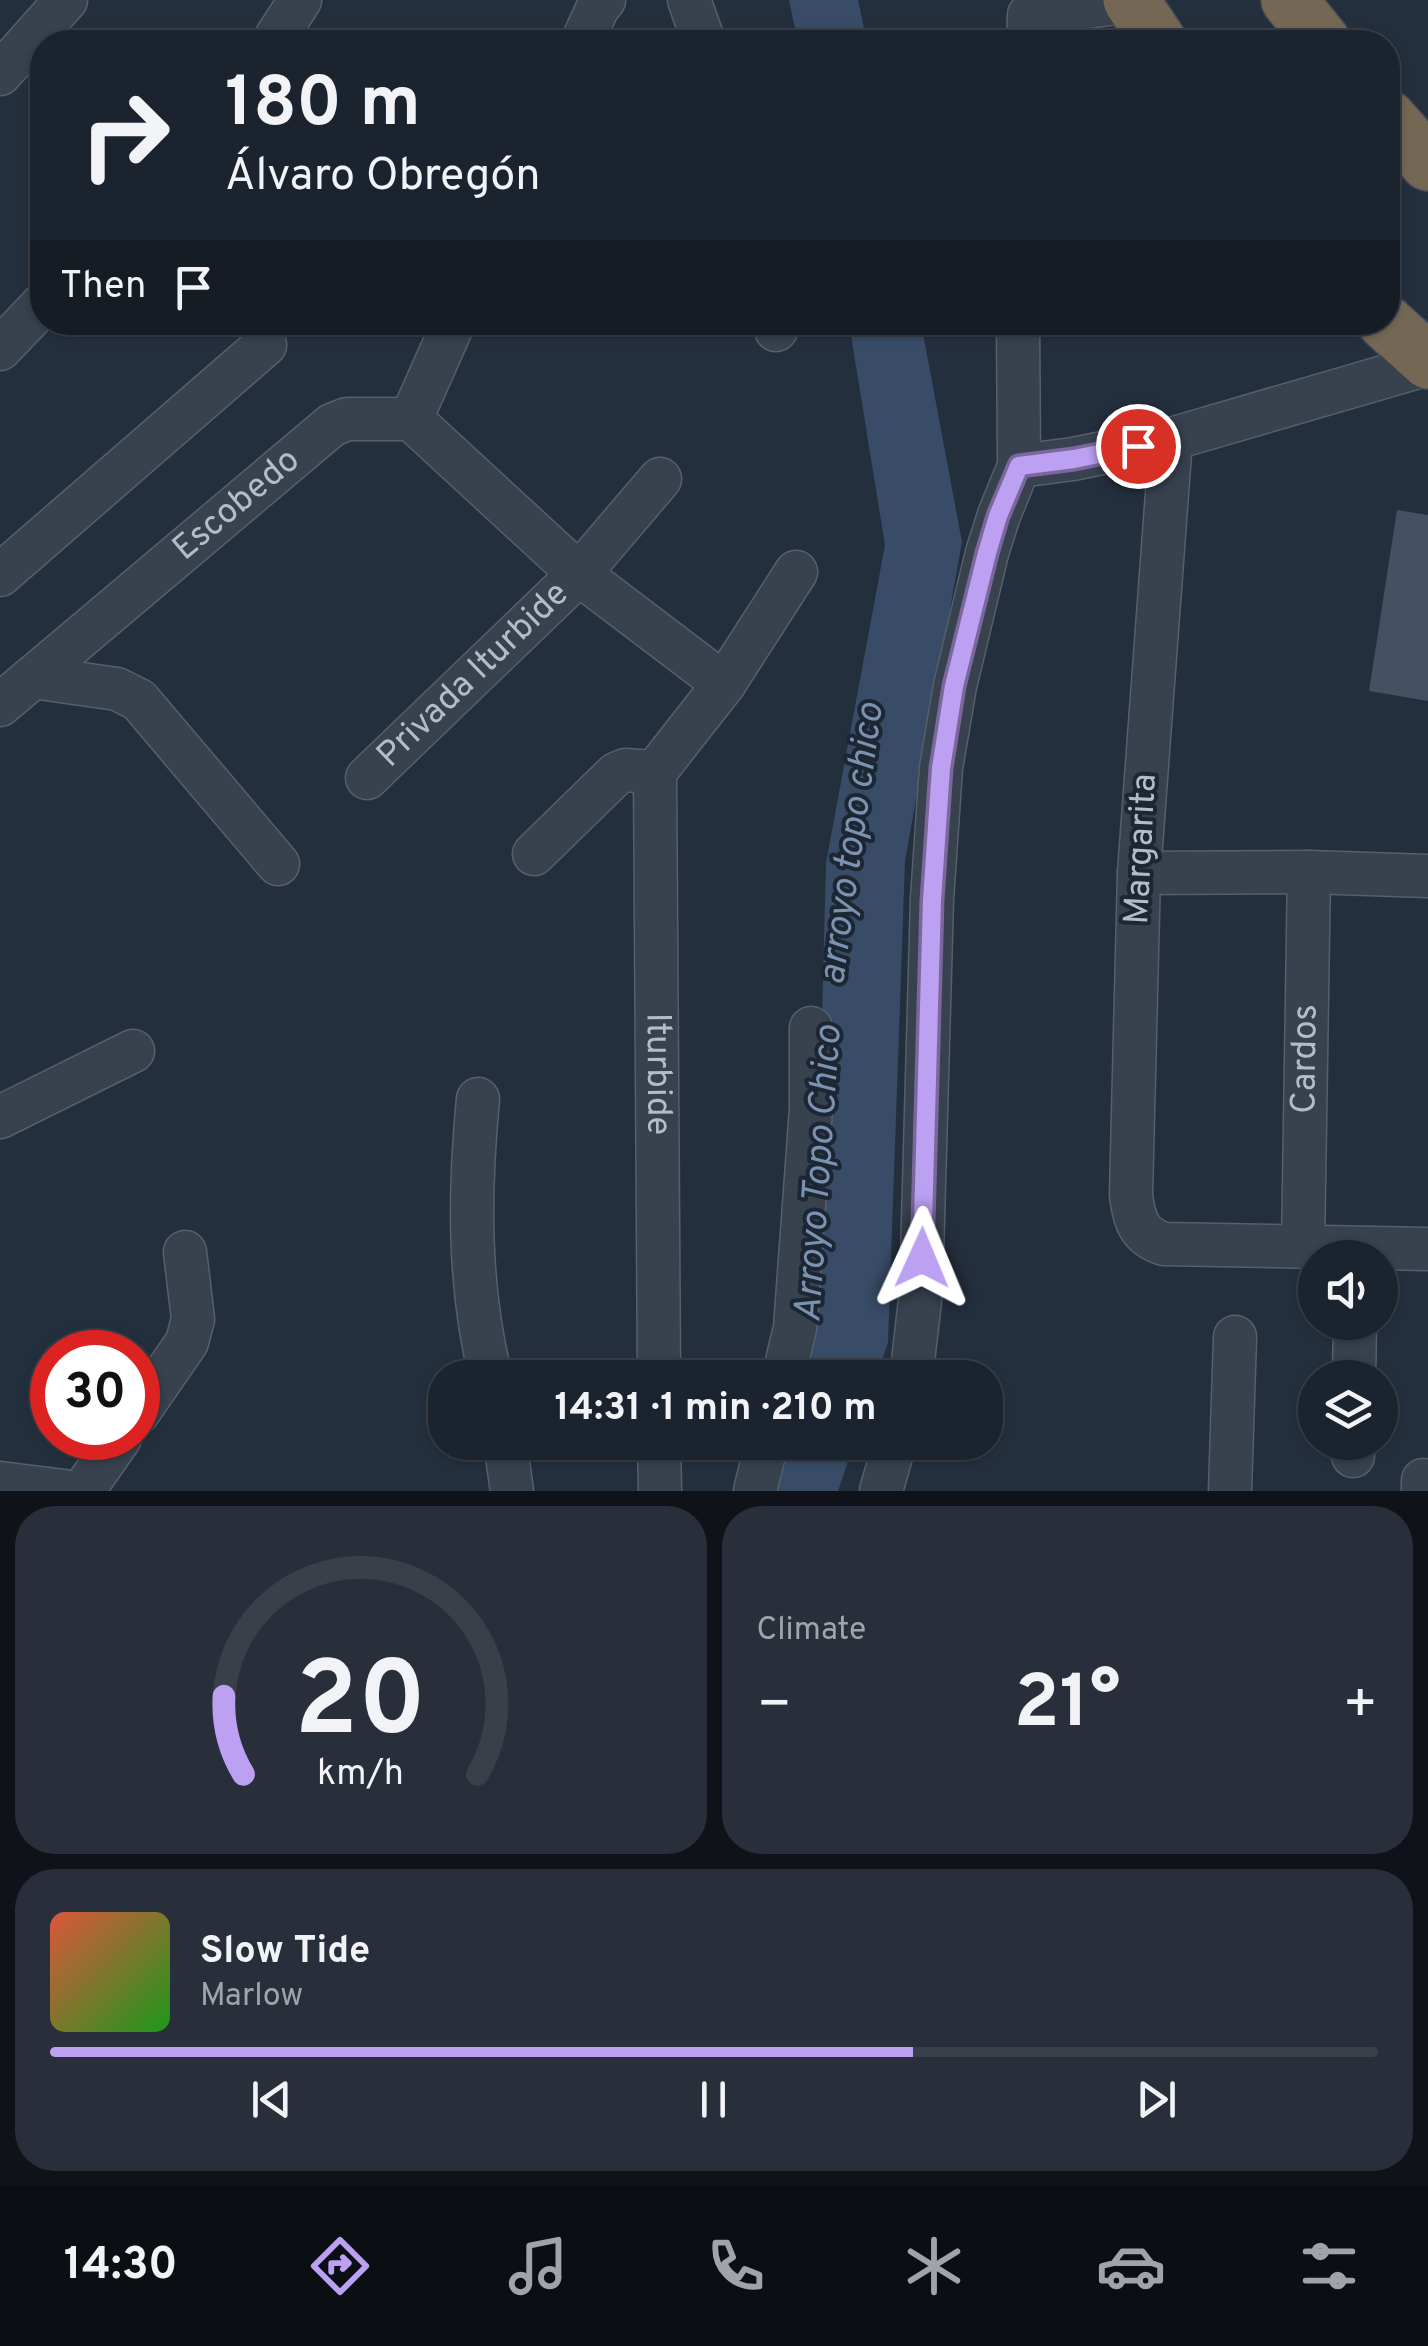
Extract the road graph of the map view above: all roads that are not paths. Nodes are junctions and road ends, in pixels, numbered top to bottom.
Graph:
1 (66, 0) edge
2 (300, 0) edge
3 (604, 0) edge
4 (689, 0) edge
5 (1131, 0) edge
6 (1289, 0) edge
7 (1021, 19) edge
8 (39, 30) edge
9 (280, 30) edge
10 (587, 30) edge
11 (700, 30) edge
12 (1151, 30) edge
13 (1314, 30) edge
14 (30, 40) edge
15 (0, 74) edge
16 (1400, 132) edge
17 (1428, 163) edge
18 (30, 317) edge
19 (448, 335) edge
20 (1018, 335) edge
21 (1399, 335) edge
22 (265, 345) dead end
23 (0, 349) edge
24 (1428, 362) edge
25 (411, 419) junction
26 (1171, 439) junction
27 (1019, 466) junction
28 (660, 479) dead end
29 (796, 572) dead end
30 (579, 574) junction
31 (0, 575) edge
32 (34, 677) junction
33 (724, 684) junction
34 (0, 705) edge
35 (655, 772) junction
36 (367, 778) dead end
37 (534, 854) dead end
38 (278, 864) dead end
39 (1309, 872) junction
40 (1139, 873) junction
41 (1428, 876) edge
42 (811, 1028) dead end
43 (133, 1051) dead end
44 (478, 1099) dead end
45 (0, 1117) edge
46 (1303, 1240) edge
47 (1298, 1247) edge
48 (1428, 1249) edge
49 (1398, 1251) edge
50 (185, 1252) dead end
51 (1236, 1337) dead end
52 (488, 1360) edge
53 (659, 1360) edge
54 (787, 1360) edge
55 (913, 1360) edge
56 (160, 1381) edge
57 (105, 1460) edge
58 (508, 1460) edge
59 (659, 1460) edge
60 (763, 1460) edge
61 (890, 1460) edge
62 (0, 1483) edge
63 (64, 1491) edge
64 (83, 1491) edge
65 (512, 1491) edge
66 (660, 1491) edge
67 (755, 1491) edge
68 (881, 1491) edge
69 (1230, 1491) edge

1 - 8 street
2 - 9 street
3 - 10 street
4 - 11 street
5 - 7 street
5 - 12 highway
6 - 13 highway
14 - 15 street
16 - 17 highway
18 - 23 street
19 - 25 street
20 - 27 street
21 - 24 highway
22 - 31 street
24 - 26 street
25 - 30 street
25 - 32 street, Escobedo
26 - 27 street
26 - 40 street, Margarita
27 - 55 street
28 - 30 street, Privada Iturbide
29 - 33 street
30 - 33 street
30 - 36 street, Privada Iturbide
32 - 34 street, Escobedo
32 - 38 street
33 - 35 street
35 - 37 street
35 - 53 street, Iturbide
39 - 40 street
39 - 41 street
39 - 46 street, Cardos
40 - 47 street, Margarita
42 - 54 street
43 - 45 street
44 - 52 street
48 - 49 street
50 - 56 street
51 - 69 street
57 - 64 street
58 - 65 street
59 - 66 street
60 - 67 street
61 - 68 street
62 - 63 street

